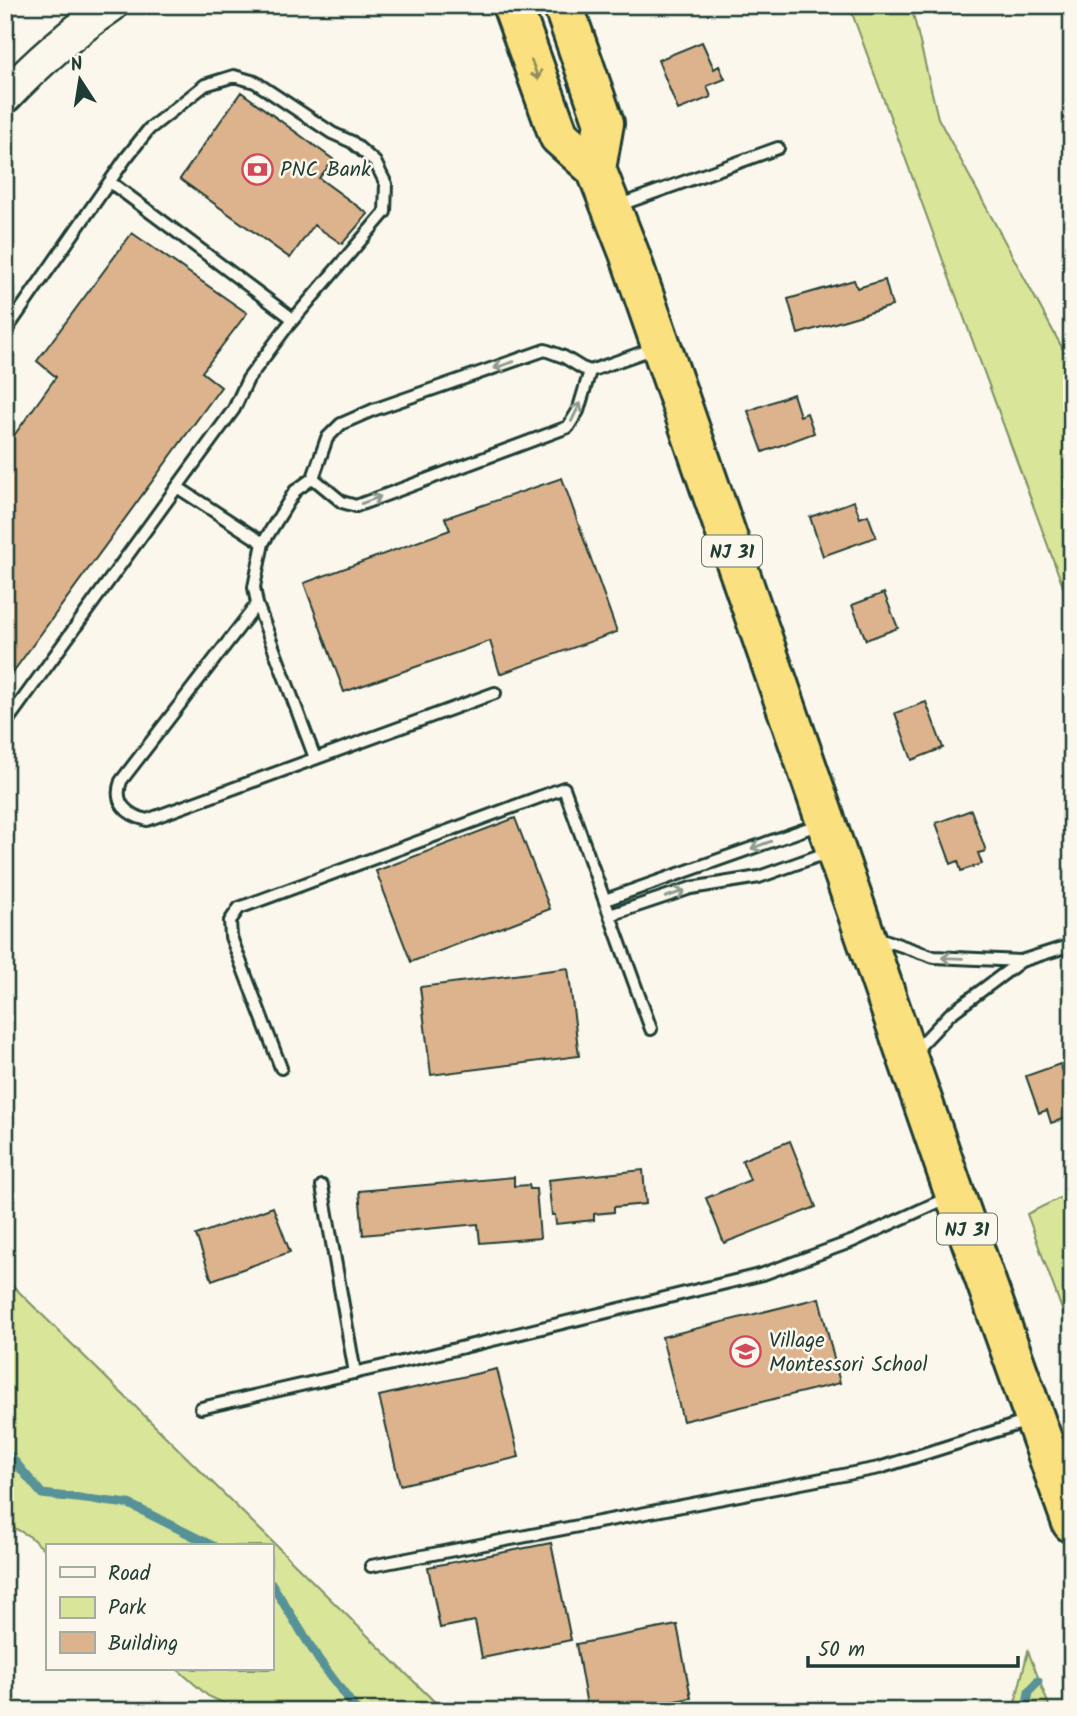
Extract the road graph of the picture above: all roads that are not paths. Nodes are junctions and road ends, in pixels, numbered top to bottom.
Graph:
1 (112, 5) edge
2 (512, 5) edge
3 (563, 5) edge
4 (5, 97) edge
5 (778, 148) dead end
6 (596, 169) junction
7 (110, 182) junction
8 (611, 208) junction
9 (293, 319) junction
10 (5, 332) edge
11 (661, 346) junction
12 (590, 371) junction
13 (313, 478) junction
14 (177, 486) junction
15 (263, 544) junction
16 (257, 604) junction
17 (495, 693) dead end
18 (5, 724) edge
19 (315, 758) junction
20 (831, 836) junction
21 (605, 900) junction
22 (611, 915) junction
23 (865, 933) junction
24 (1072, 946) edge
25 (1021, 961) junction
26 (651, 1029) dead end
27 (908, 1058) junction
28 (281, 1068) dead end
29 (321, 1186) dead end
30 (955, 1195) junction
31 (355, 1373) junction
32 (201, 1408) dead end
33 (1034, 1419) junction
34 (1072, 1523) edge
35 (371, 1566) dead end

1 - 4 street
2 -> 6 highway, NJ 31
3 - 6 highway
5 - 8 lane
6 - 8 highway, NJ 31
7 - 9 lane
7 - 9 lane
7 - 10 lane
8 - 11 highway, NJ 31
9 - 14 lane
11 - 12 lane
11 - 20 highway, NJ 31
12 -> 13 lane
13 -> 12 lane
13 - 15 lane
14 - 15 lane
14 - 18 lane
15 - 16 lane
16 - 19 lane
16 - 19 lane
17 - 19 lane
20 -> 21 lane
22 -> 20 lane
20 - 23 highway, NJ 31
21 - 22 lane
21 - 28 lane
22 - 26 lane
25 -> 23 lane
23 - 27 highway, NJ 31
24 - 25 lane
25 - 27 lane
27 - 30 highway, NJ 31
29 - 31 lane
30 - 31 lane
30 - 33 highway, NJ 31
31 - 32 lane
33 - 34 highway, NJ 31
33 - 35 lane

